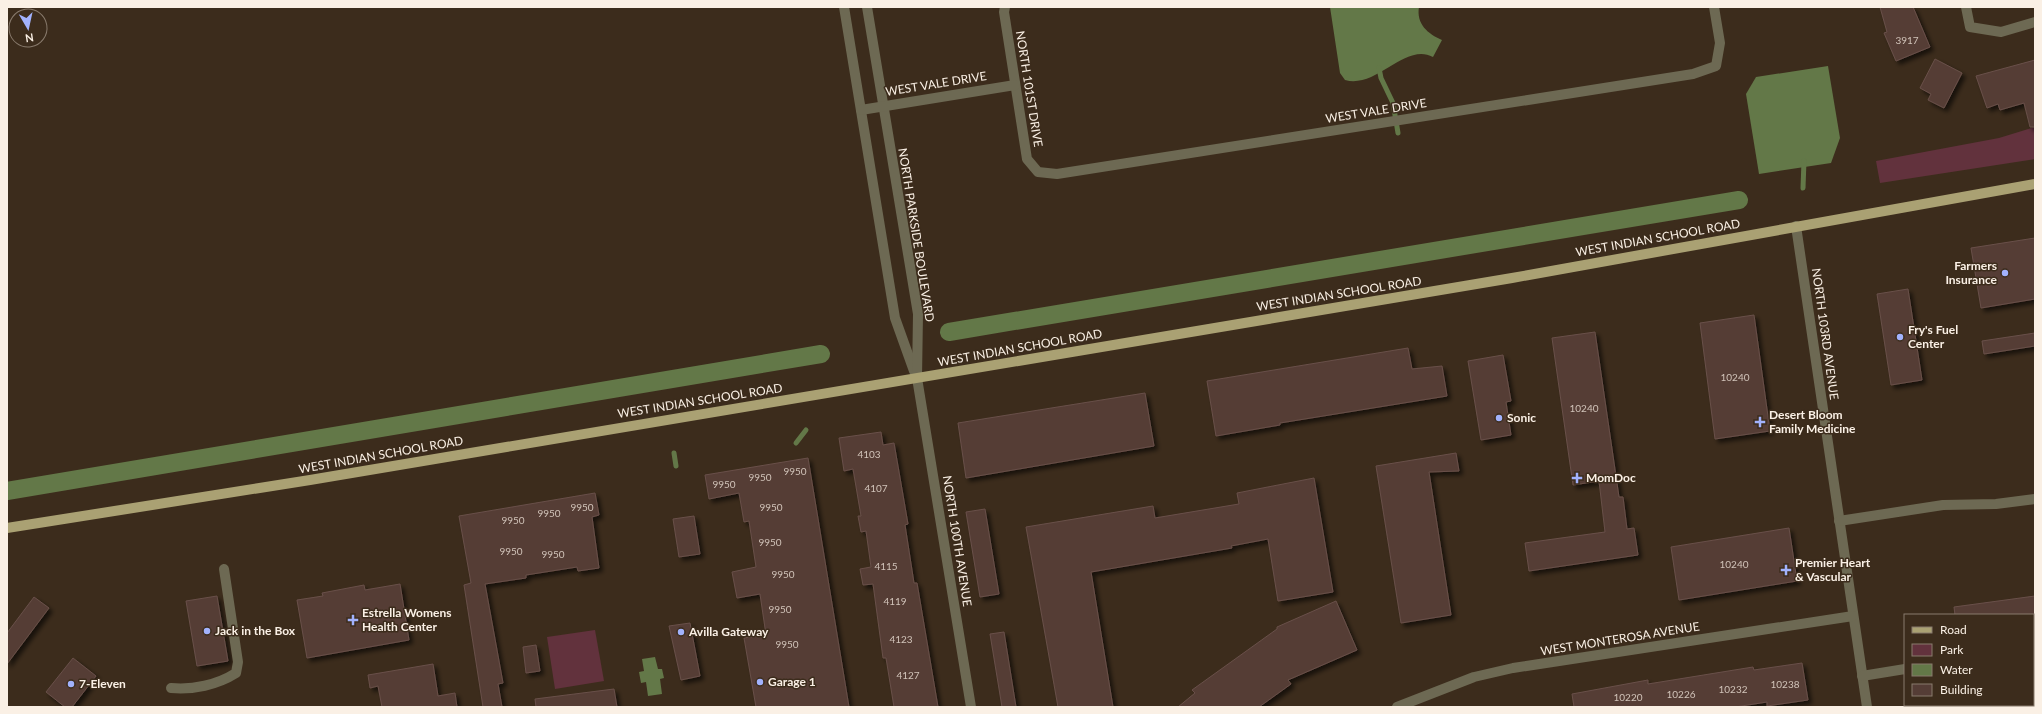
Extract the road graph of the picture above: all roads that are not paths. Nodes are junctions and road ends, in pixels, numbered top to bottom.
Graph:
1 (844, 7) edge
2 (867, 7) edge
3 (1005, 7) edge
4 (1714, 7) edge
5 (1966, 7) edge
6 (2035, 22) edge
7 (1015, 85) junction
8 (883, 106) junction
9 (860, 110) junction
10 (1038, 172) joint
11 (2035, 184) edge
12 (1796, 226) junction
13 (917, 378) junction
14 (2035, 499) edge
15 (1839, 521) junction
16 (7, 528) edge
17 (224, 569) dead end
18 (1853, 616) junction
19 (1904, 669) edge
20 (1862, 676) junction
21 (171, 688) dead end
22 (971, 707) edge
23 (1397, 707) edge
24 (1866, 707) edge

1 - 9 street
2 - 8 street, NORTH PARKSIDE BOULEVARD
3 - 7 street, NORTH 101ST DRIVE
4 - 10 street, WEST VALE DRIVE
5 - 6 street
7 - 8 street, WEST VALE DRIVE
7 - 10 street, NORTH 101ST DRIVE
8 - 9 street, WEST VALE DRIVE
8 - 13 street, NORTH PARKSIDE BOULEVARD
9 - 13 street
11 - 12 main road, WEST INDIAN SCHOOL ROAD
12 - 13 main road, WEST INDIAN SCHOOL ROAD
12 - 15 street, NORTH 103RD AVENUE
13 - 16 main road, WEST INDIAN SCHOOL ROAD
13 - 22 street, NORTH 100TH AVENUE
14 - 15 street
15 - 18 street, NORTH 103RD AVENUE
17 - 21 street
18 - 20 street, NORTH 103RD AVENUE
18 - 23 street, WEST MONTEROSA AVENUE
19 - 20 street
20 - 24 street, NORTH 103RD AVENUE

